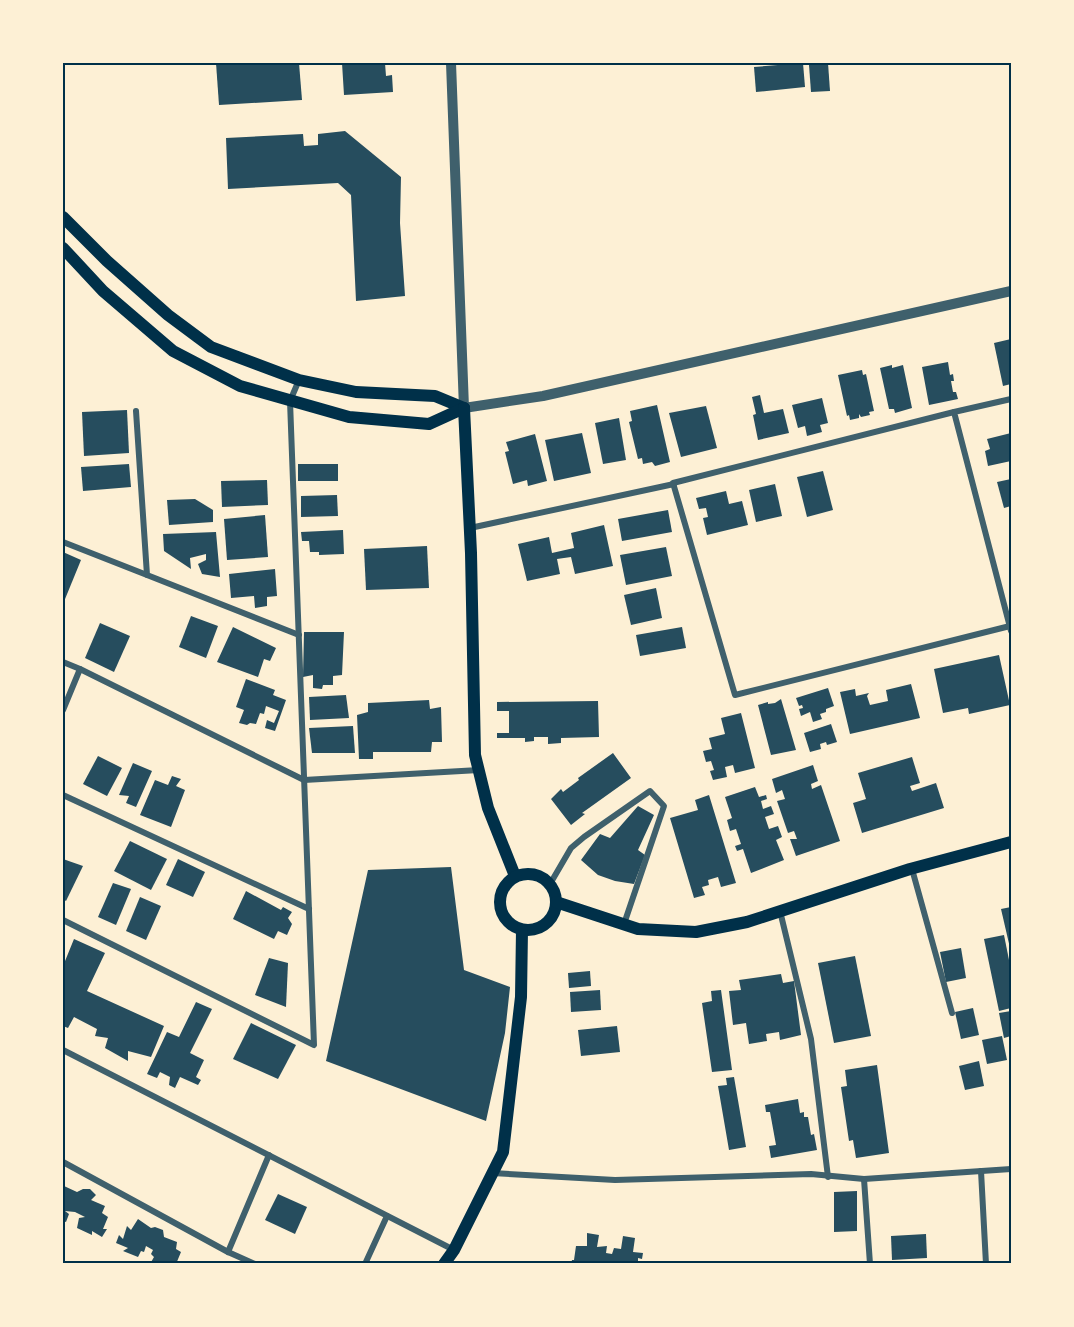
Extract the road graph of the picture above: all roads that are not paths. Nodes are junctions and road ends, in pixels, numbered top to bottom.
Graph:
1 (451, 63) edge
2 (63, 217) edge
3 (63, 248) edge
4 (1011, 291) edge
5 (299, 380) junction
6 (1011, 399) edge
7 (290, 401) junction
8 (464, 408) junction
9 (136, 411) dead end
10 (954, 412) junction
11 (674, 484) junction
12 (470, 528) junction
13 (63, 542) edge
14 (147, 575) junction
15 (1010, 628) edge
16 (299, 635) junction
17 (63, 662) edge
18 (80, 669) junction
19 (63, 710) edge
20 (478, 770) junction
21 (304, 780) junction
22 (63, 795) edge
23 (1011, 842) edge
24 (912, 868) junction
25 (515, 876) junction
26 (550, 884) junction
27 (556, 902) junction
28 (309, 909) junction
29 (780, 911) junction
30 (63, 920) edge
31 (624, 924) junction
32 (522, 930) junction
33 (952, 1013) dead end
34 (63, 1050) edge
35 (269, 1155) junction
36 (63, 1162) edge
37 (1011, 1169) edge
38 (981, 1171) junction
39 (492, 1173) junction
40 (828, 1177) junction
41 (864, 1179) junction
42 (387, 1216) junction
43 (454, 1250) junction
44 (228, 1252) junction
45 (255, 1264) edge
46 (365, 1264) edge
47 (444, 1264) edge
48 (870, 1264) edge
49 (986, 1264) edge

1 - 8 street
2 - 5 main road
3 - 7 main road
4 - 8 street
5 - 7 street
5 - 8 main road
6 - 10 street
7 - 8 main road
7 - 16 street
8 - 12 main road
9 - 14 street
10 - 11 street
10 - 15 street
11 - 12 street
11 - 15 street
12 - 20 main road
13 - 14 street
14 - 16 street
16 - 21 street
17 - 18 street
18 - 19 street
18 - 21 street
20 - 21 street
20 - 25 main road
21 - 28 street
22 - 28 street
23 - 24 main road
24 - 29 main road
24 - 33 street
25 - 26 main road
25 - 32 main road
26 - 27 main road
26 - 31 street
27 - 31 main road
27 - 32 main road
28 - 30 street
29 - 31 main road
29 - 40 street
32 - 39 main road
34 - 35 street
35 - 42 street
35 - 44 street
36 - 44 street
37 - 38 street
38 - 41 street
38 - 49 street
39 - 40 street
39 - 43 main road
40 - 41 street
41 - 48 street
42 - 43 street
42 - 46 street
43 - 47 main road
44 - 45 street

